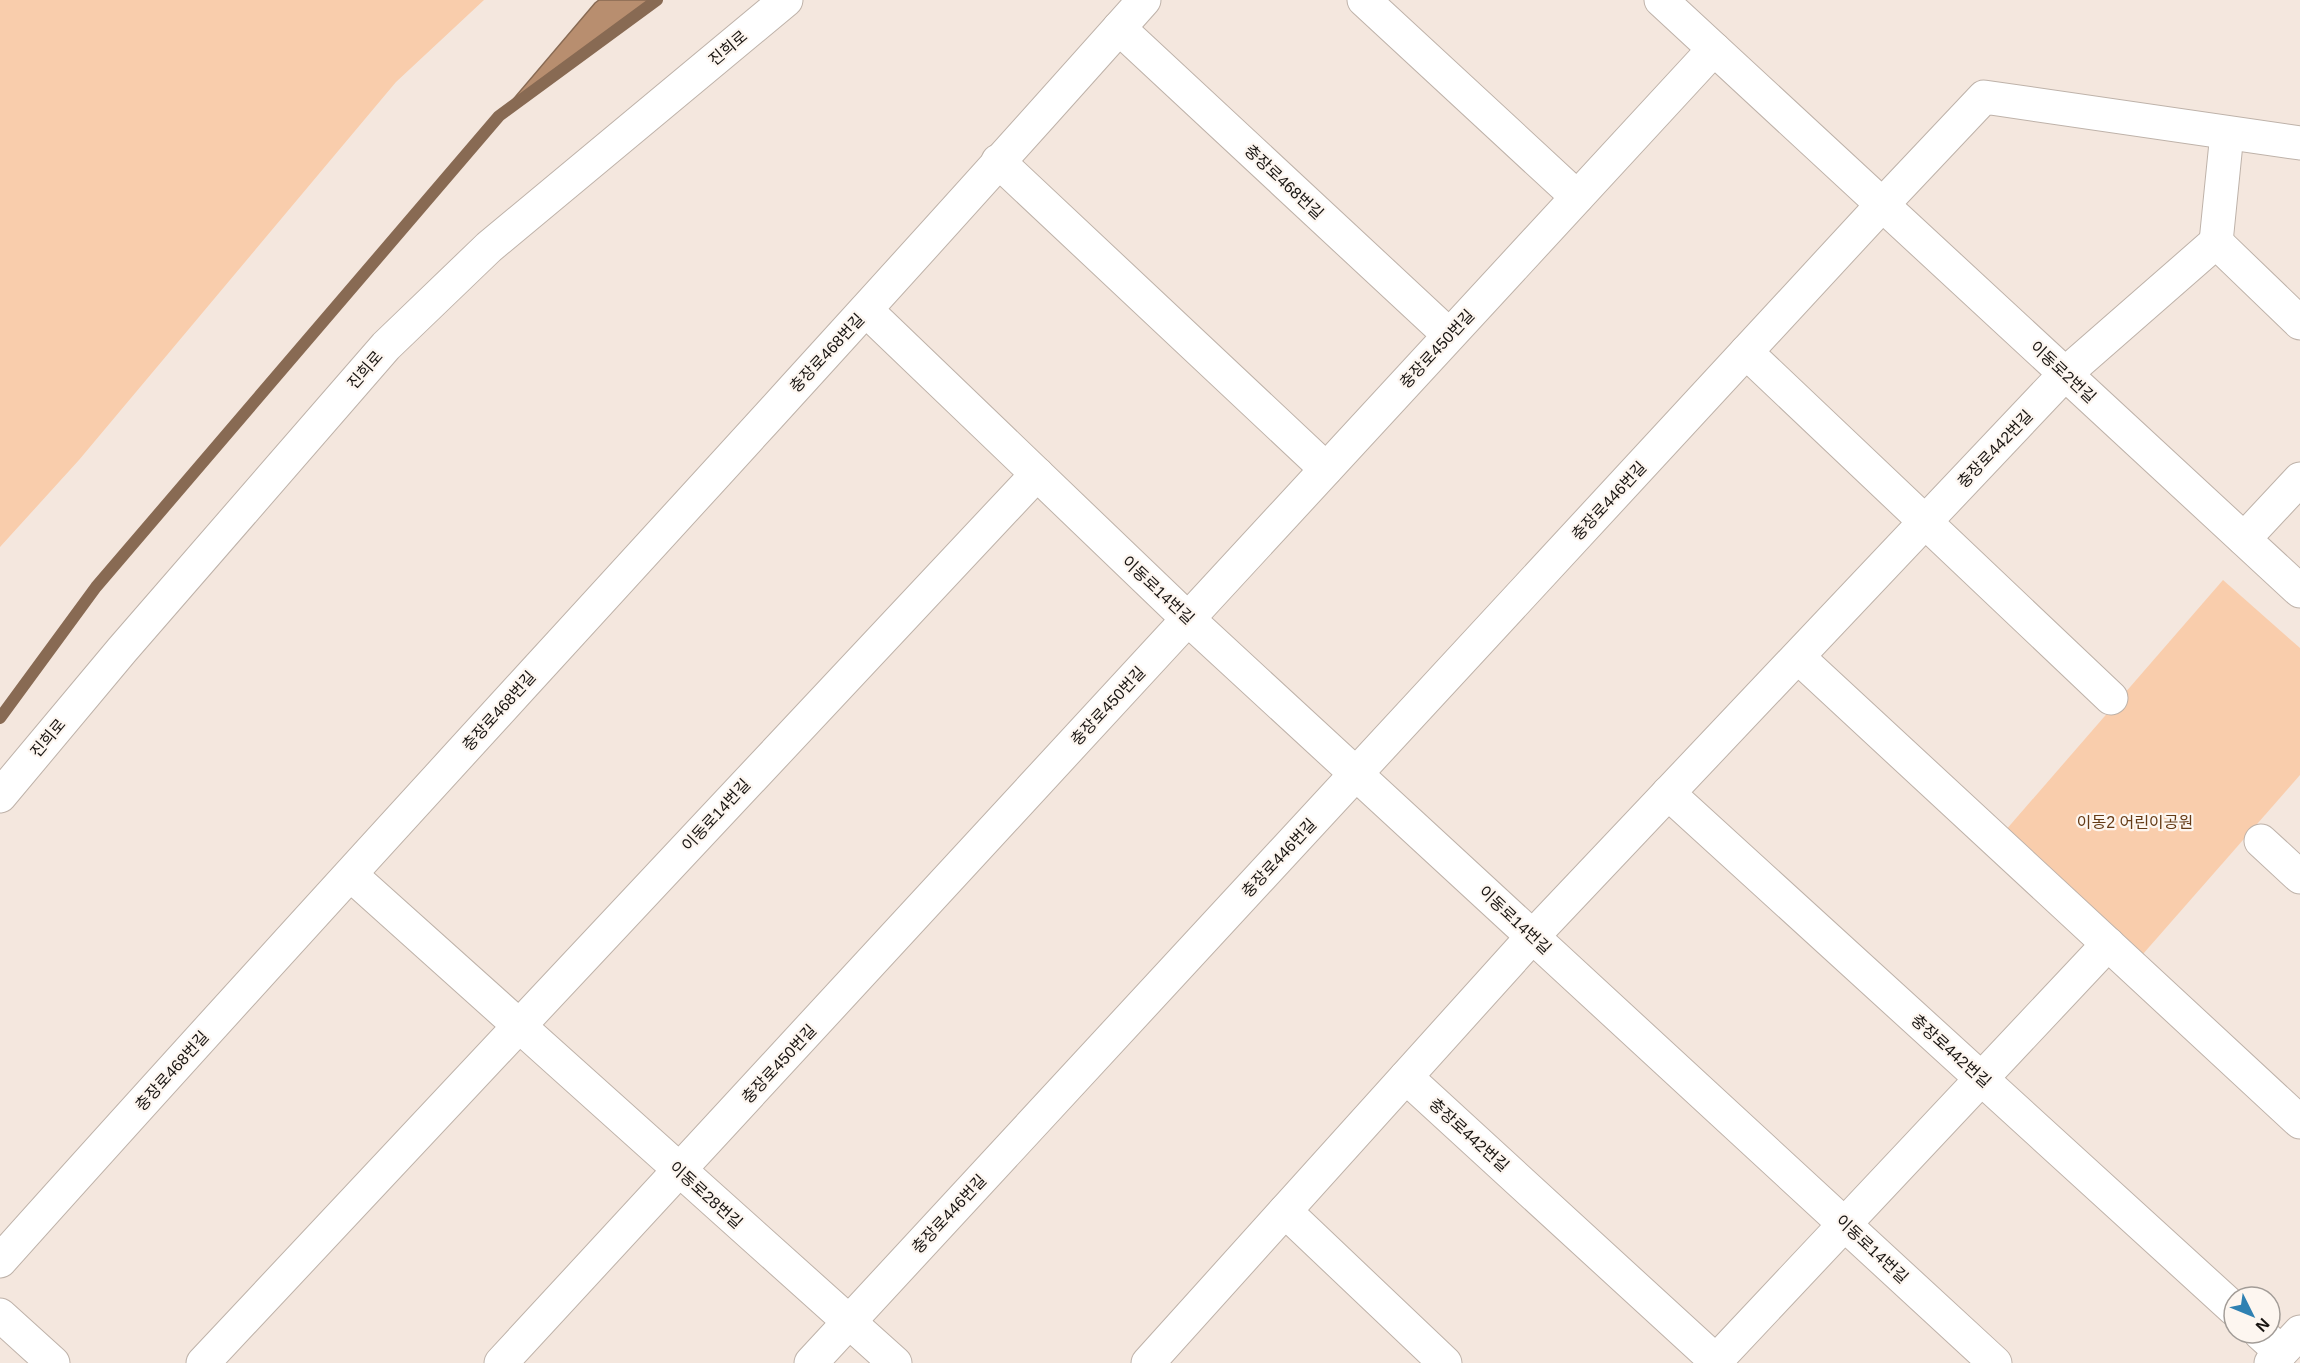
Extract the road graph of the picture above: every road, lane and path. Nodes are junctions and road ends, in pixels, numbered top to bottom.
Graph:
1 (786, 0) edge
2 (1144, 0) edge
3 (1364, 0) edge
4 (1660, 0) edge
5 (1119, 28) junction
6 (1713, 49) junction
7 (2227, 133) junction
8 (2300, 143) edge
9 (998, 161) junction
10 (1577, 197) junction
11 (1882, 205) junction
12 (2216, 242) junction
13 (866, 310) junction
14 (2300, 322) edge
15 (1449, 335) junction
16 (1746, 352) junction
17 (2066, 374) junction
18 (1326, 469) junction
19 (1037, 474) junction
20 (2300, 479) edge
21 (1924, 523) junction
22 (2244, 539) junction
23 (2300, 591) edge
24 (1188, 619) junction
25 (1797, 657) junction
26 (2111, 698) dead end
27 (1357, 774) junction
28 (1668, 794) junction
29 (0, 796) edge
30 (2261, 841) dead end
31 (351, 875) junction
32 (2300, 877) edge
33 (1533, 936) junction
34 (2108, 944) junction
35 (519, 1025) junction
36 (1406, 1077) junction
37 (1981, 1078) junction
38 (2300, 1122) edge
39 (680, 1172) junction
40 (1285, 1211) junction
41 (1844, 1224) junction
42 (0, 1262) edge
43 (2222, 1298) edge
44 (0, 1315) edge
45 (849, 1322) junction
46 (1155, 1361) edge
47 (1716, 1362) edge
48 (52, 1363) edge
49 (204, 1363) edge
50 (501, 1363) edge
51 (811, 1363) edge
52 (895, 1363) edge
53 (1445, 1363) edge
54 (1995, 1363) edge

1 - 29 street, 진희로
2 - 5 street, 충장로468번길
3 - 10 street
4 - 6 street, 이동로2번길
5 - 9 street, 충장로468번길
5 - 15 street, 충장로468번길
6 - 10 street, 충장로450번길
6 - 11 street, 이동로2번길
7 - 8 street
7 - 11 street
7 - 12 street
9 - 13 street, 충장로468번길
9 - 18 street
10 - 15 street, 충장로450번길
11 - 16 street, 충장로446번길
11 - 17 street, 이동로2번길
12 - 14 street
12 - 17 street, 충장로442번길
13 - 19 street, 이동로14번길
13 - 31 street, 충장로468번길
15 - 18 street, 충장로450번길
16 - 21 street
16 - 27 street, 충장로446번길
17 - 21 street, 충장로442번길
17 - 22 street, 이동로2번길
18 - 24 street, 충장로450번길
19 - 24 street, 이동로14번길
19 - 35 street, 이동로14번길
20 - 22 street
21 - 25 street, 충장로442번길
21 - 26 street
22 - 23 street, 이동로2번길
24 - 27 street, 이동로14번길
24 - 39 street, 충장로450번길
25 - 28 street, 충장로442번길
25 - 34 street
27 - 33 street, 이동로14번길
27 - 45 street, 충장로446번길
28 - 33 street, 충장로442번길
28 - 37 street, 충장로442번길
30 - 32 street
31 - 35 street, 이동로28번길
31 - 42 street, 충장로468번길
33 - 36 street, 충장로442번길
33 - 41 street, 이동로14번길
34 - 37 street
34 - 38 street
35 - 39 street, 이동로28번길
35 - 49 street
36 - 40 street, 충장로442번길
36 - 47 street, 충장로442번길
37 - 41 street
37 - 43 street, 충장로442번길
39 - 45 street, 이동로28번길
39 - 50 street, 충장로450번길
40 - 46 street, 충장로442번길
40 - 53 street
41 - 47 street
41 - 54 street, 이동로14번길
44 - 48 street
45 - 51 street, 충장로446번길
45 - 52 street, 이동로28번길

